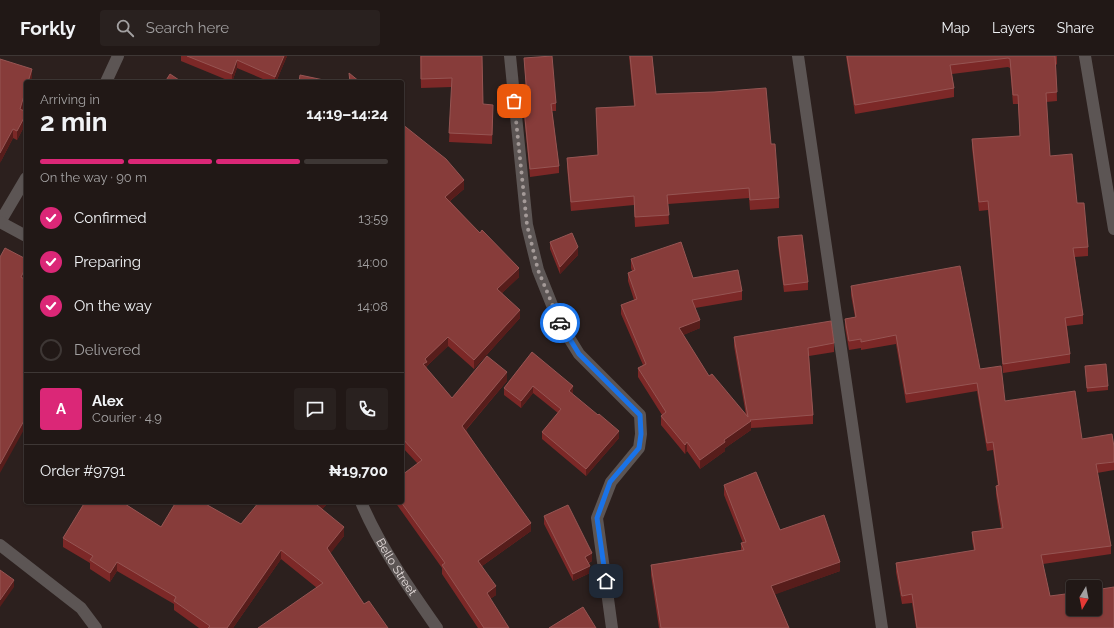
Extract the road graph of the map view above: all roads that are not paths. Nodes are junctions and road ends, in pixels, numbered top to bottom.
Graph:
1 (118, 56) edge
2 (510, 56) edge
3 (798, 56) edge
4 (1085, 56) edge
5 (107, 80) edge
6 (1109, 161) edge
7 (24, 181) edge
8 (0, 222) edge
9 (1114, 228) edge
10 (24, 235) edge
11 (362, 504) edge
12 (0, 545) edge
13 (96, 628) edge
14 (437, 628) edge
15 (612, 628) edge
16 (882, 628) edge

1 - 5 street
2 - 15 street
3 - 16 street
4 - 6 street
6 - 9 street
7 - 8 street
8 - 10 street
11 - 14 street, Bello Street
12 - 13 street

